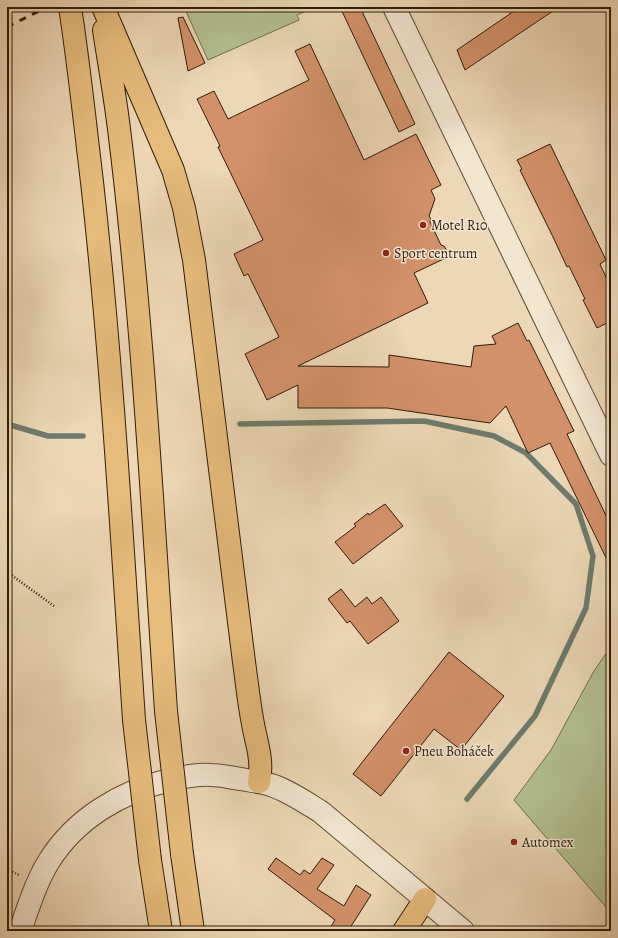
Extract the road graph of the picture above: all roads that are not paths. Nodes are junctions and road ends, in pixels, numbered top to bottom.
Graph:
1 (102, 7) edge
2 (394, 7) edge
3 (70, 10) edge
4 (611, 455) edge
5 (259, 782) junction
6 (425, 900) junction
7 (20, 931) edge
8 (161, 931) edge
9 (193, 931) edge
10 (404, 931) edge
11 (463, 931) edge

1 - 5 highway
1 - 9 highway, bridge
2 - 4 street
3 - 8 highway, bridge
5 - 6 street
5 - 7 street
6 - 10 highway
6 - 11 street

